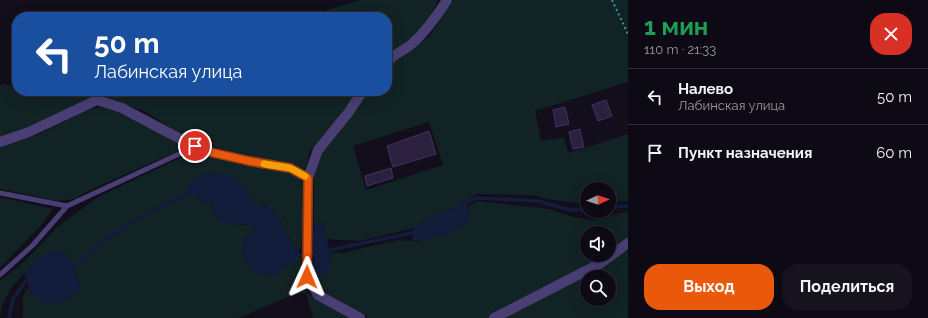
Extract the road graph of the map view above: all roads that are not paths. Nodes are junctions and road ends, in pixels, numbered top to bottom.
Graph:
1 (447, 0) edge
2 (392, 57) edge
3 (360, 96) edge
4 (0, 142) edge
5 (195, 146) junction
6 (308, 178) junction
7 (0, 193) edge
8 (67, 206) junction
9 (628, 243) edge
10 (0, 275) edge
11 (360, 318) edge
12 (494, 318) edge

1 - 2 street
3 - 6 street
4 - 5 street
5 - 6 street
5 - 8 lane
6 - 11 street
7 - 8 lane
8 - 10 lane
9 - 12 street

